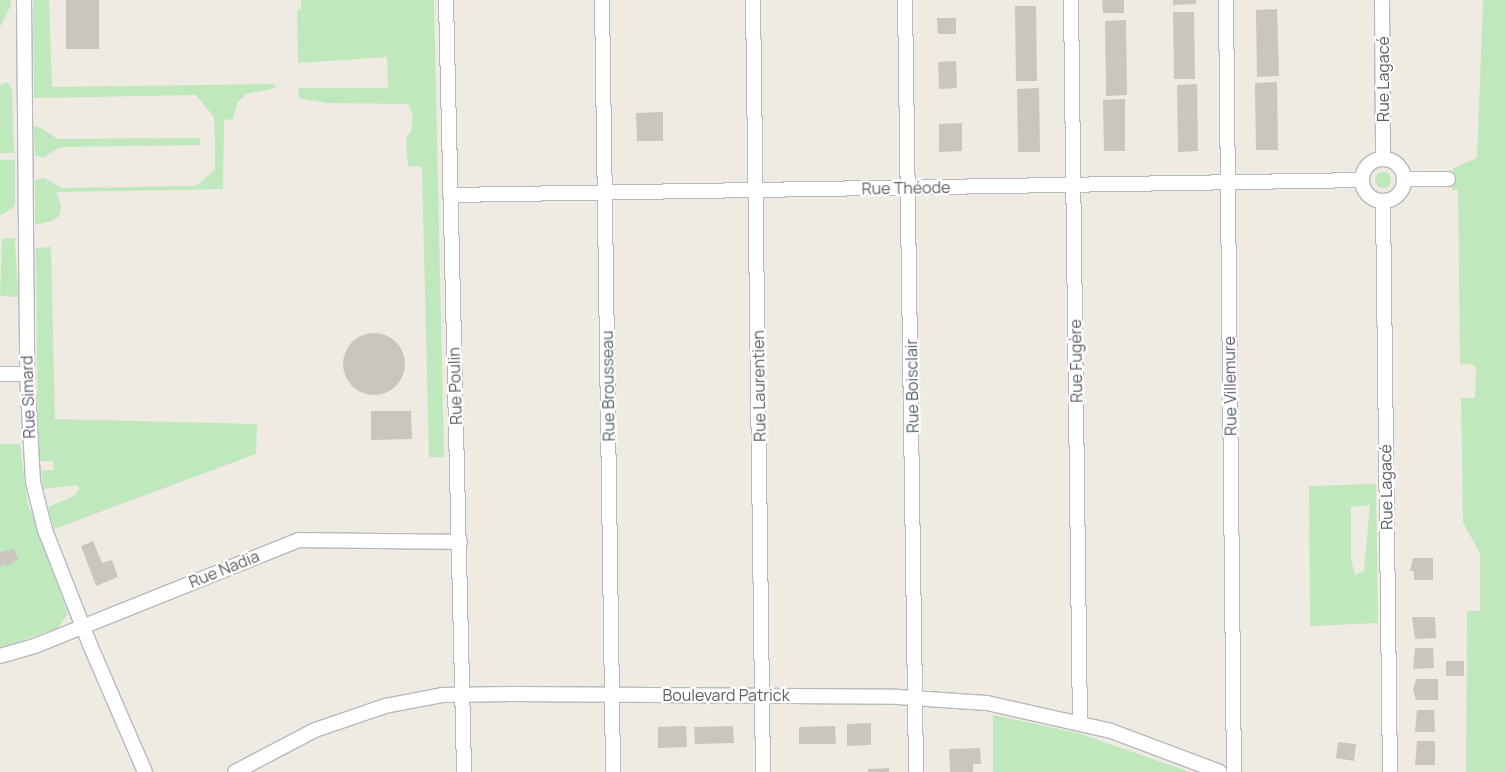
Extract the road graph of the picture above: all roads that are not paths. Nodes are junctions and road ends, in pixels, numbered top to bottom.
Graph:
1 (24, 0) edge
2 (446, 0) edge
3 (602, 0) edge
4 (753, 0) edge
5 (905, 0) edge
6 (1071, 0) edge
7 (1226, 0) edge
8 (1382, 0) edge
9 (1384, 159) junction
10 (1405, 179) junction
11 (1448, 179) dead end
12 (1362, 180) junction
13 (1227, 183) junction
14 (1074, 186) junction
15 (909, 188) junction
16 (756, 190) junction
17 (605, 194) junction
18 (450, 195) junction
19 (1383, 202) junction
20 (0, 374) edge
21 (27, 374) junction
22 (460, 542) junction
23 (83, 627) junction
24 (0, 656) edge
25 (463, 695) junction
26 (612, 695) junction
27 (764, 696) junction
28 (916, 697) junction
29 (1080, 722) junction
30 (145, 772) edge
31 (236, 772) edge
32 (464, 772) edge
33 (613, 772) edge
34 (764, 772) edge
35 (916, 772) edge
36 (1220, 772) edge
37 (1234, 772) edge
38 (1390, 772) edge

1 - 21 street, Rue Simard
2 - 18 street, Rue Poulin
3 - 17 street, Rue Brousseau
4 - 16 street, Rue Laurentien
5 - 15 street, Rue Boisclair
6 - 14 street, Rue Fugère
7 - 13 street, Rue Villemure
8 - 9 street, Rue Lagacé
9 - 10 street
9 - 12 street
10 - 11 street
10 - 19 street
12 - 13 street, Rue Théode
12 - 19 street
13 - 14 street, Rue Théode
13 - 37 street, Rue Villemure
14 - 15 street, Rue Théode
14 - 29 street, Rue Fugère
15 - 16 street, Rue Théode
15 - 28 street, Rue Boisclair
16 - 17 street, Rue Théode
16 - 27 street, Rue Laurentien
17 - 18 street, Rue Théode
17 - 26 street, Rue Brousseau
18 - 22 street, Rue Poulin
19 - 38 street, Rue Lagacé
20 - 21 street
21 - 23 street, Rue Simard
22 - 23 street, Rue Nadia
22 - 25 street, Rue Poulin
23 - 24 street, Rue Nadia
23 - 30 street, Rue Simard
25 - 26 street, Boulevard Patrick
25 - 31 street, Boulevard Patrick
25 - 32 street, Rue Poulin
26 - 27 street, Boulevard Patrick
26 - 33 street, Rue Brousseau
27 - 28 street, Boulevard Patrick
27 - 34 street, Rue Laurentien
28 - 29 street, Boulevard Patrick
28 - 35 street, Rue Boisclair
29 - 36 street, Boulevard Patrick

